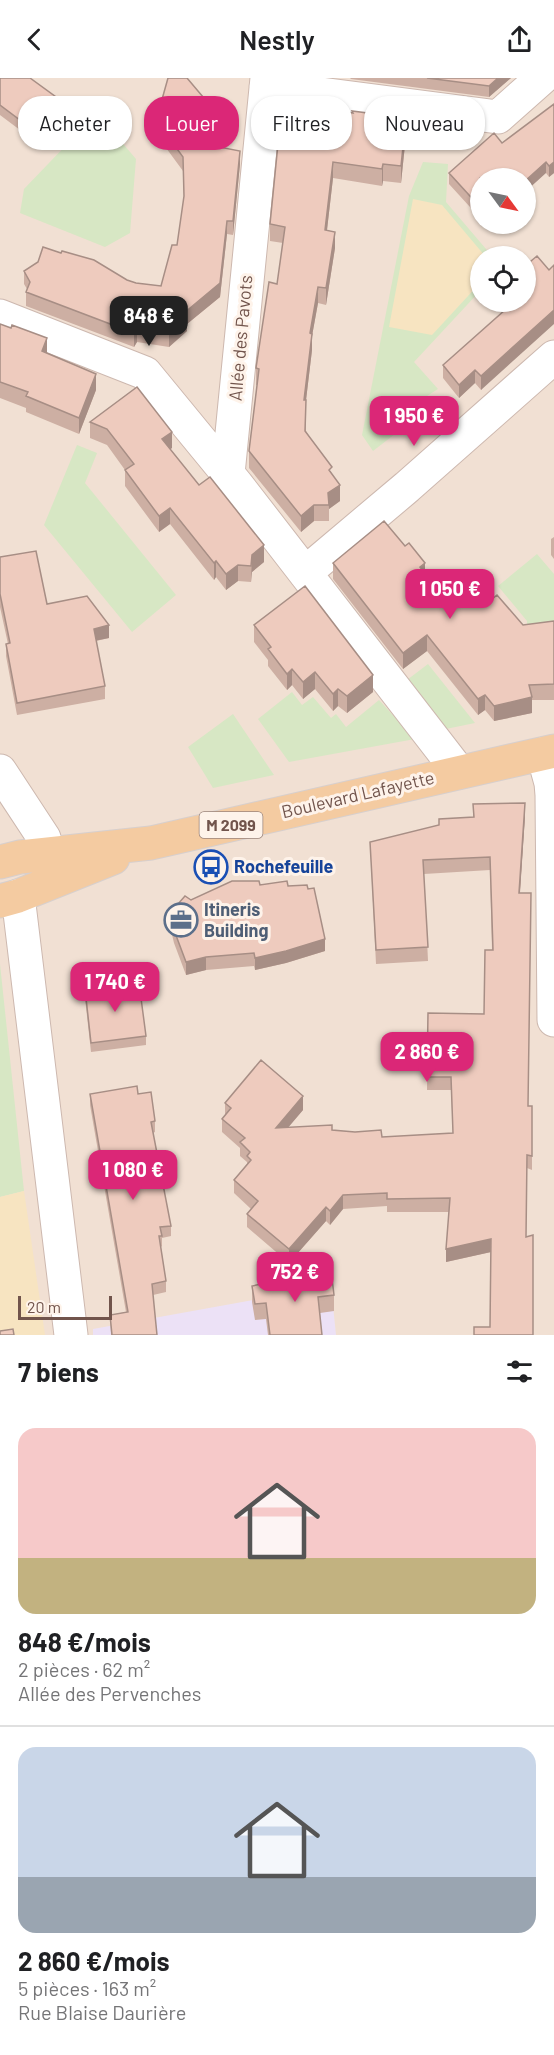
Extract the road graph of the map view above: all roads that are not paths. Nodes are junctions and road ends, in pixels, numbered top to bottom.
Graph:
1 (542, 78) edge
2 (267, 82) edge
3 (0, 316) edge
4 (554, 357) edge
5 (228, 474) junction
6 (305, 573) junction
7 (548, 753) edge
8 (0, 771) edge
9 (459, 772) junction
10 (150, 843) junction
11 (48, 854) junction
12 (0, 862) edge
13 (9, 898) edge
14 (554, 1020) edge
15 (71, 1335) edge

1 - 2 street
2 - 5 street, Allée des Pavots
3 - 5 street
4 - 6 street
5 - 6 street
6 - 9 street, Boulevard Lafayette
7 - 9 main road, Boulevard Lafayette / M 2099
7 - 14 street
8 - 11 street
9 - 10 main road, Boulevard Lafayette / M 2099
10 - 11 main road, Boulevard Lafayette / M 2099
10 - 13 main road, Boulevard Lafayette / M 2099
11 - 12 main road, Boulevard Lafayette / M 2099
13 - 15 street

